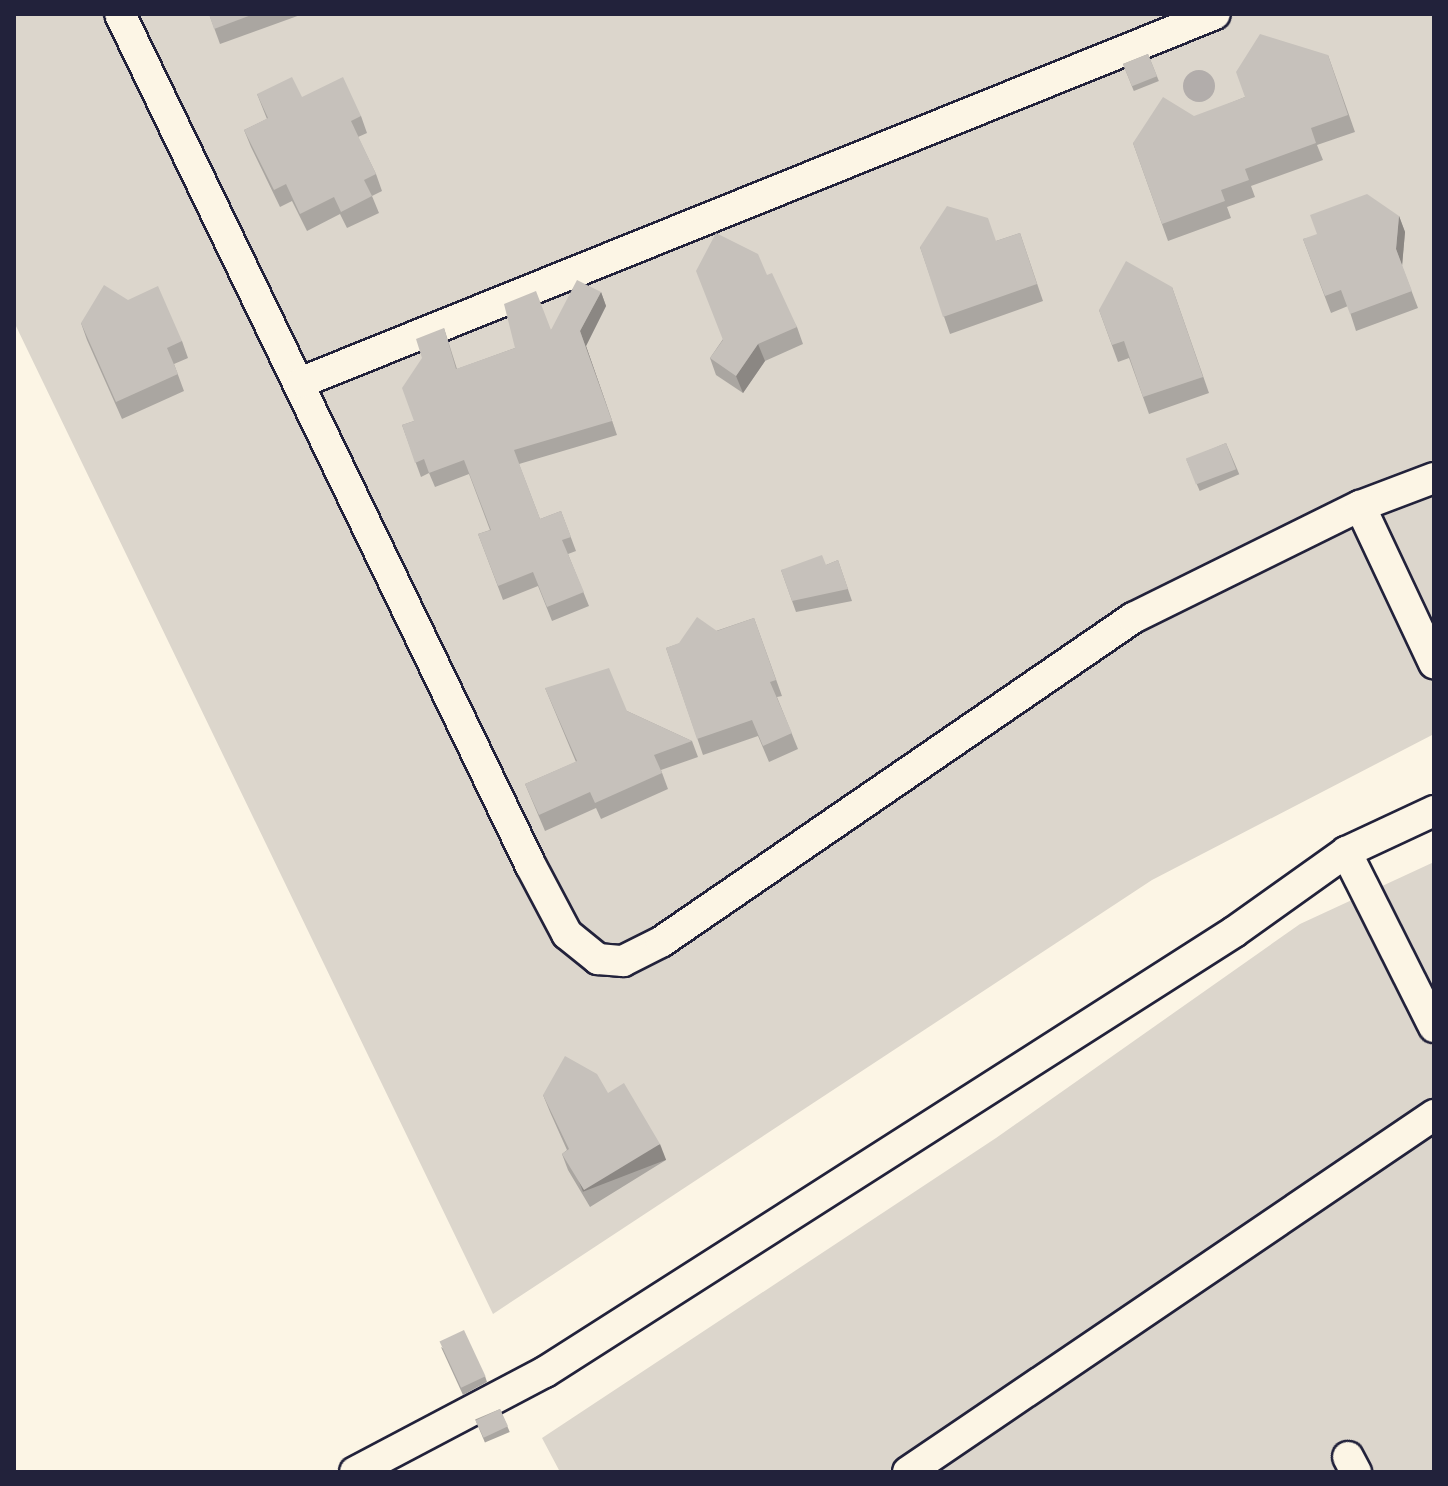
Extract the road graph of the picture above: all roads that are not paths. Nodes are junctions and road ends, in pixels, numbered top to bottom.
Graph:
1 (120, 14) edge
2 (1215, 14) edge
3 (302, 382) junction
4 (1434, 478) edge
5 (1360, 506) junction
6 (1434, 663) edge
7 (1434, 811) edge
8 (1346, 852) junction
9 (1434, 1027) edge
10 (1434, 1115) edge
11 (355, 1472) edge
12 (908, 1472) edge

1 - 3 street
2 - 3 street
3 - 5 street
4 - 5 street
5 - 6 street
7 - 8 street
8 - 9 street
8 - 11 street
10 - 12 street

